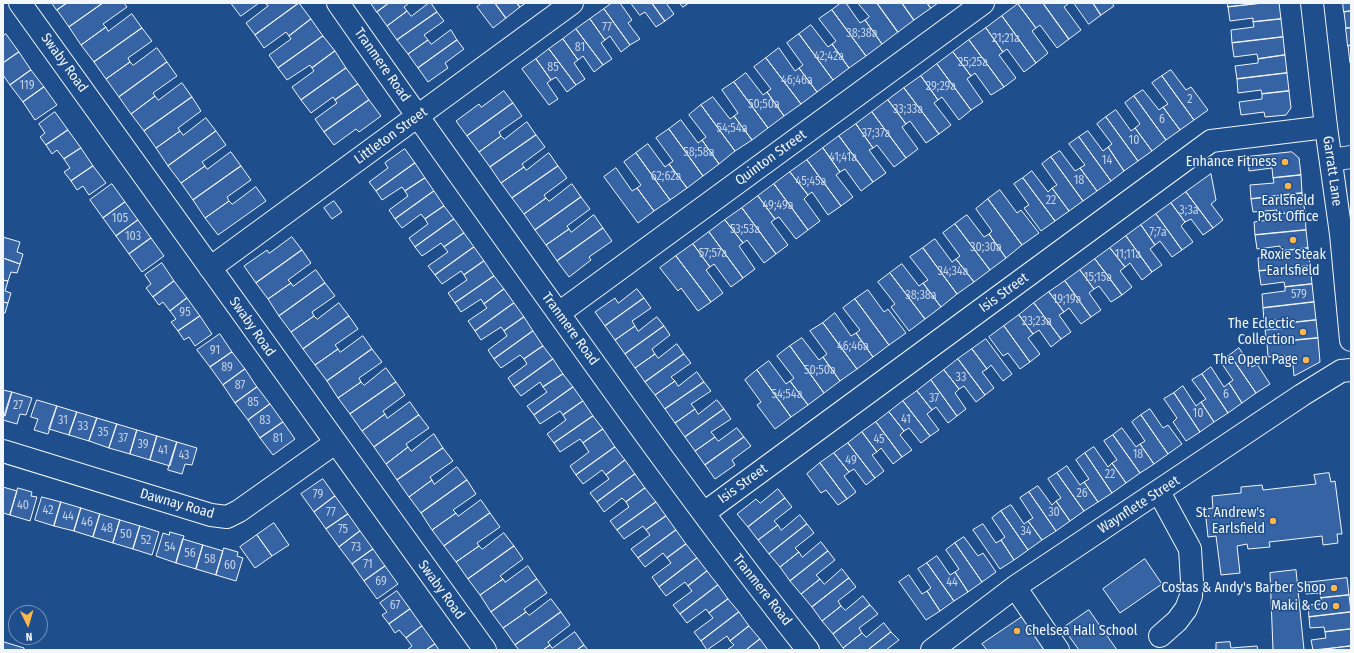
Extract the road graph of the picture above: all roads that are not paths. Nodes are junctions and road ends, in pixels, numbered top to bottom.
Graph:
1 (20, 3) edge
2 (338, 3) edge
3 (572, 3) edge
4 (983, 3) edge
5 (1312, 3) edge
6 (417, 117) junction
7 (1326, 126) junction
8 (1341, 159) edge
9 (210, 268) junction
10 (559, 313) junction
11 (1351, 340) edge
12 (1351, 370) edge
13 (335, 443) junction
14 (3, 451) edge
15 (1158, 492) junction
16 (704, 513) junction
17 (1015, 587) junction
18 (1160, 636) dead end
19 (485, 650) edge
20 (808, 650) edge
21 (932, 650) edge
22 (1058, 650) edge

1 - 9 street, Swaby Road
2 - 6 street, Tranmere Road
3 - 6 street, Littleton Street
4 - 10 street, Quinton Street
5 - 7 street, Garratt Lane
6 - 9 street, Littleton Street
6 - 10 street, Tranmere Road
7 - 8 street, Garratt Lane
7 - 16 street, Isis Street
8 - 11 street, Garratt Lane
9 - 13 street, Swaby Road
10 - 16 street, Tranmere Road
12 - 15 street, Waynflete Street
13 - 14 street, Dawnay Road
13 - 19 street, Swaby Road
15 - 17 street, Waynflete Street
15 - 18 street
16 - 20 street, Tranmere Road
17 - 21 street, Waynflete Street
17 - 22 street

